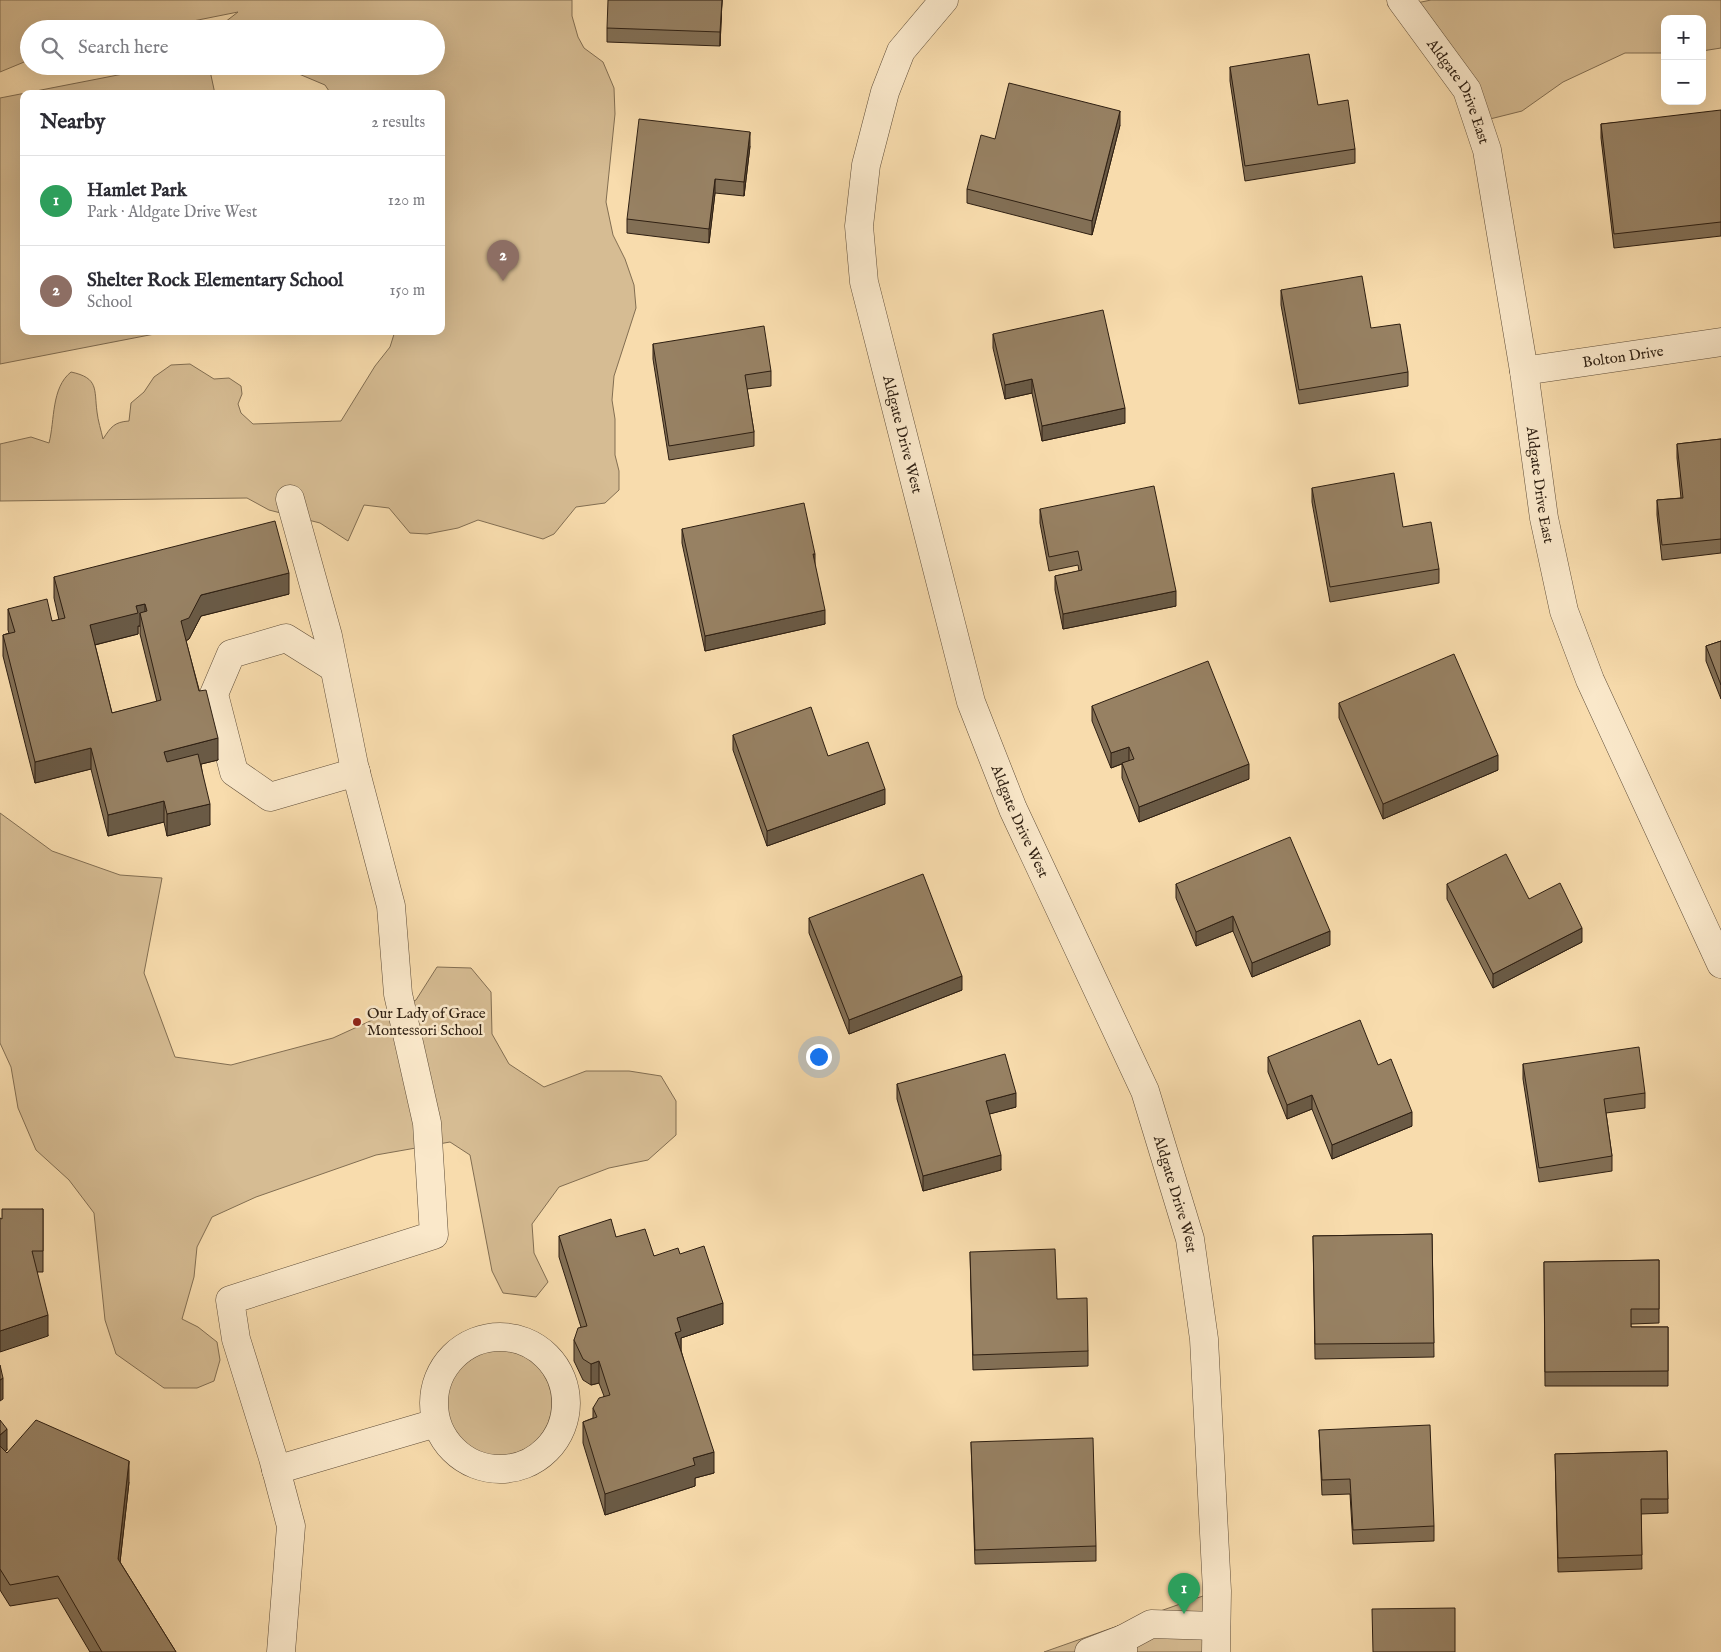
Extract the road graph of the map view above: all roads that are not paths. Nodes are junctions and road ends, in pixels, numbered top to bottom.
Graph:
1 (944, 0) edge
2 (1401, 0) edge
3 (1721, 342) edge
4 (1524, 371) junction
5 (290, 499) dead end
6 (334, 668) junction
7 (356, 772) junction
8 (1721, 964) edge
9 (436, 1423) junction
10 (276, 1470) junction
11 (1216, 1639) edge
12 (1123, 1646) edge
13 (281, 1652) edge
14 (1089, 1652) edge

1 - 11 street, Aldgate Drive West
2 - 4 street, Aldgate Drive East
3 - 4 street, Bolton Drive
4 - 8 street, Aldgate Drive East
5 - 6 street
6 - 7 street
6 - 7 street
7 - 10 street
9 - 9 street
9 - 10 street
10 - 13 street
11 - 12 street
12 - 14 street

